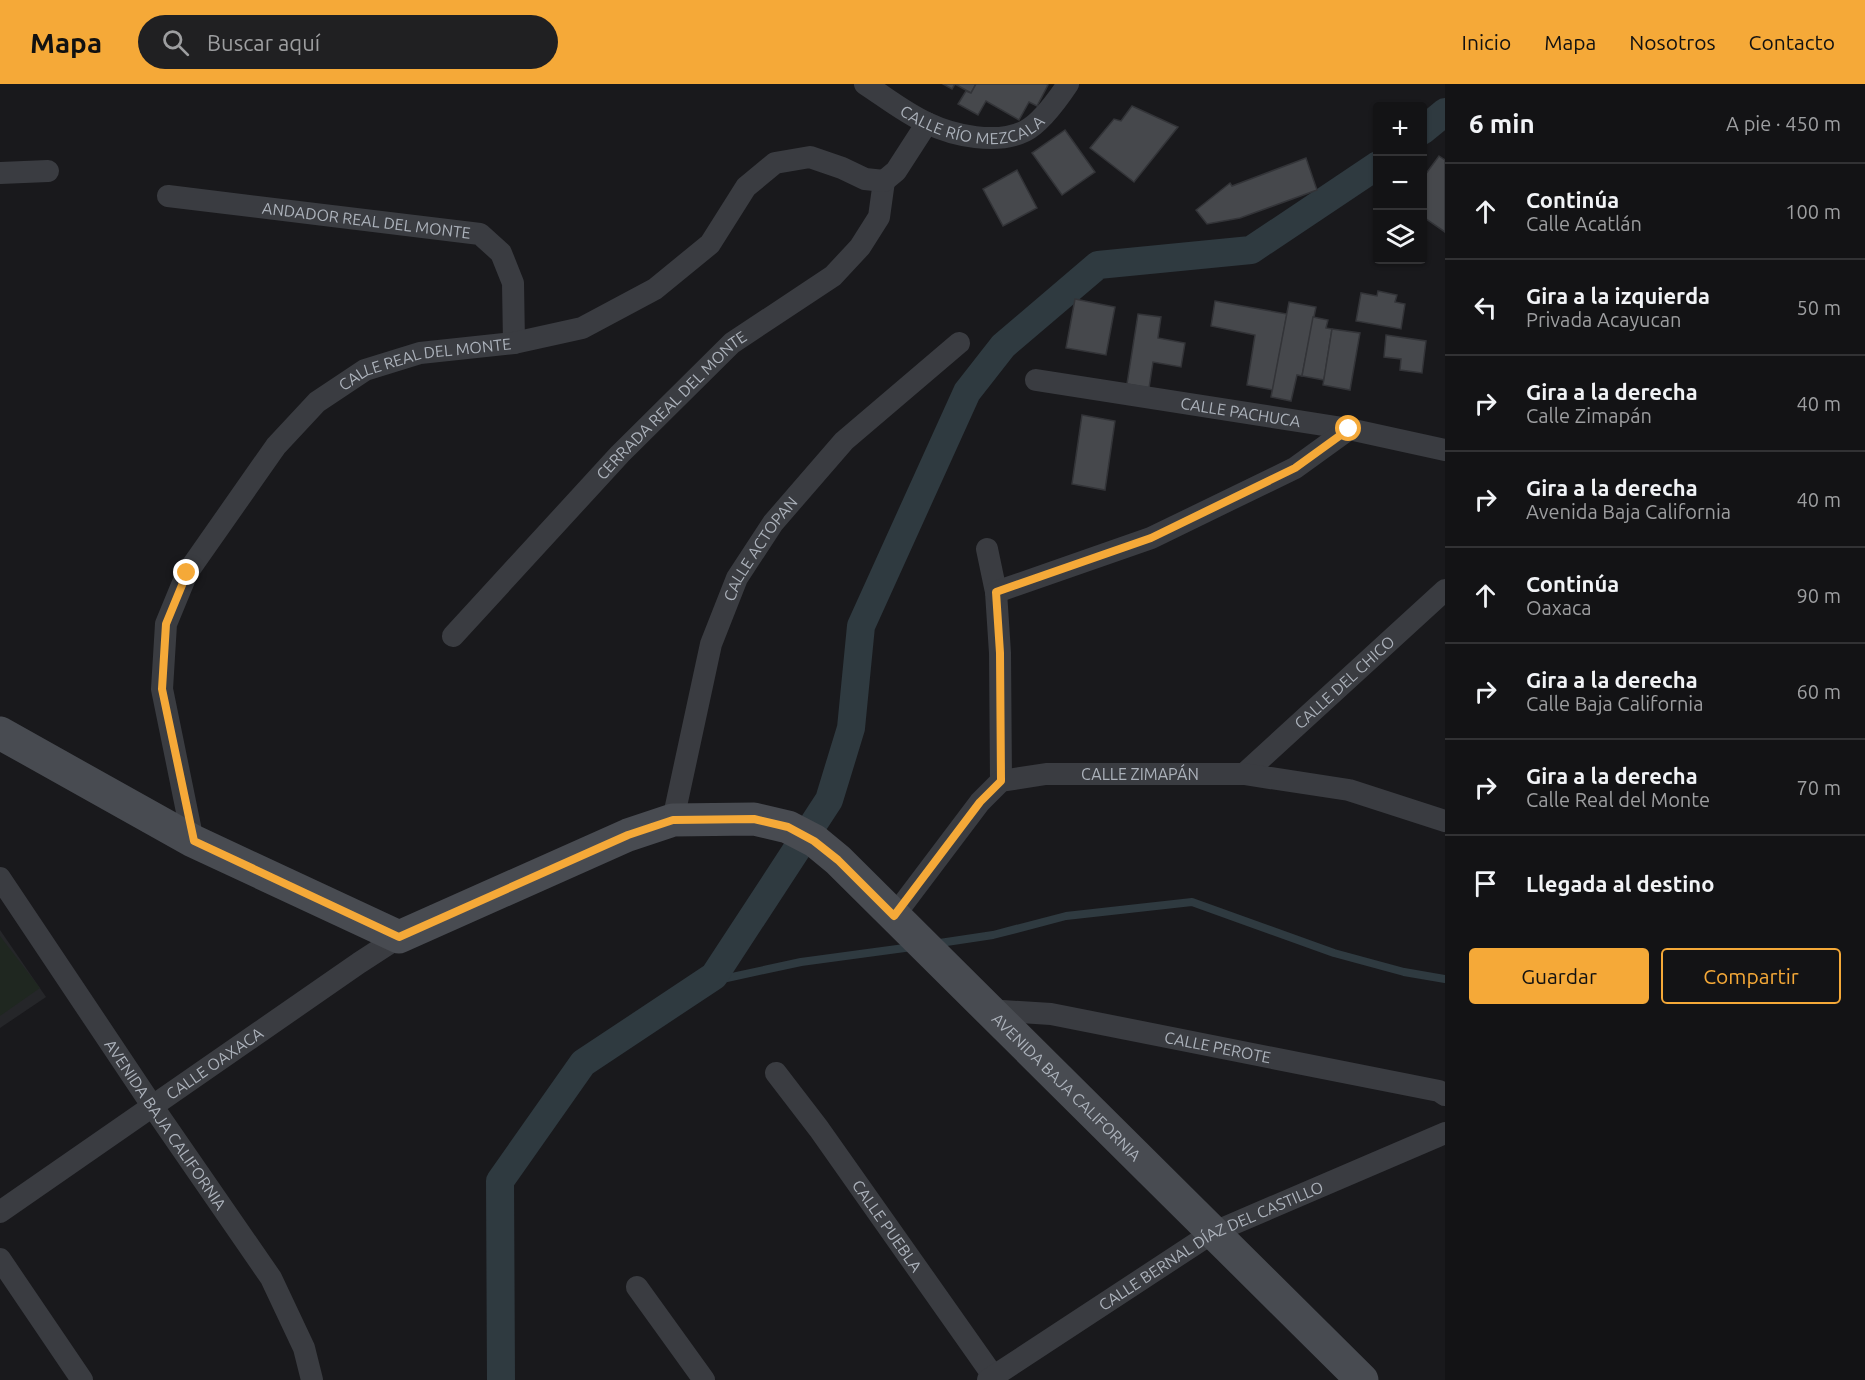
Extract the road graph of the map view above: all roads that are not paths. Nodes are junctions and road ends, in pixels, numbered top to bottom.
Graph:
1 (865, 84) edge
2 (1068, 84) edge
3 (927, 123) junction
4 (48, 171) dead end
5 (0, 173) edge
6 (884, 182) junction
7 (168, 196) dead end
8 (513, 343) junction
9 (959, 343) dead end
10 (1036, 380) dead end
11 (1349, 429) junction
12 (1445, 450) edge
13 (987, 549) dead end
14 (1445, 590) edge
15 (996, 592) junction
16 (453, 636) dead end
17 (0, 733) edge
18 (1244, 774) junction
19 (1001, 781) junction
20 (673, 820) junction
21 (1445, 821) edge
22 (194, 841) junction
23 (0, 878) edge
24 (900, 923) junction
25 (399, 937) junction
26 (987, 1010) junction
27 (776, 1073) dead end
28 (1445, 1095) edge
29 (153, 1107) junction
30 (1445, 1133) edge
31 (0, 1212) edge
32 (1212, 1233) junction
33 (0, 1258) edge
34 (637, 1287) dead end
35 (993, 1379) edge
36 (82, 1380) edge
37 (312, 1380) edge
38 (704, 1380) edge
39 (1362, 1380) edge

1 - 3 street, CALLE RÍO MEZCALA
2 - 3 street, CALLE RÍO MEZCALA
3 - 6 street
4 - 5 street
6 - 8 street, CALLE REAL DEL MONTE
6 - 16 street, CERRADA REAL DEL MONTE
7 - 8 street, ANDADOR REAL DEL MONTE
8 - 22 street, CALLE REAL DEL MONTE
9 - 20 street, CALLE ACTOPAN
10 - 11 street, CALLE PACHUCA
11 - 12 street, CALLE PACHUCA
11 - 15 street
13 - 15 street
14 - 18 street, CALLE DEL CHICO
15 - 19 street
17 - 22 main road
18 - 19 street, CALLE ZIMAPÁN
18 - 21 street, CALLE ZIMAPÁN
19 - 24 street
20 - 24 main road, AVENIDA BAJA CALIFORNIA
20 - 25 main road, AVENIDA BAJA CALIFORNIA
22 - 25 main road
23 - 29 street, AVENIDA BAJA CALIFORNIA
24 - 26 main road, AVENIDA BAJA CALIFORNIA
25 - 29 street, CALLE OAXACA
26 - 28 street, CALLE PEROTE
26 - 32 main road, AVENIDA BAJA CALIFORNIA
27 - 35 street, CALLE PUEBLA
29 - 31 street, CALLE OAXACA
29 - 37 street, AVENIDA BAJA CALIFORNIA
30 - 32 street, CALLE BERNAL DÍAZ DEL CASTILLO
32 - 35 street, CALLE BERNAL DÍAZ DEL CASTILLO
32 - 39 main road, AVENIDA BAJA CALIFORNIA
33 - 36 street
34 - 38 street

